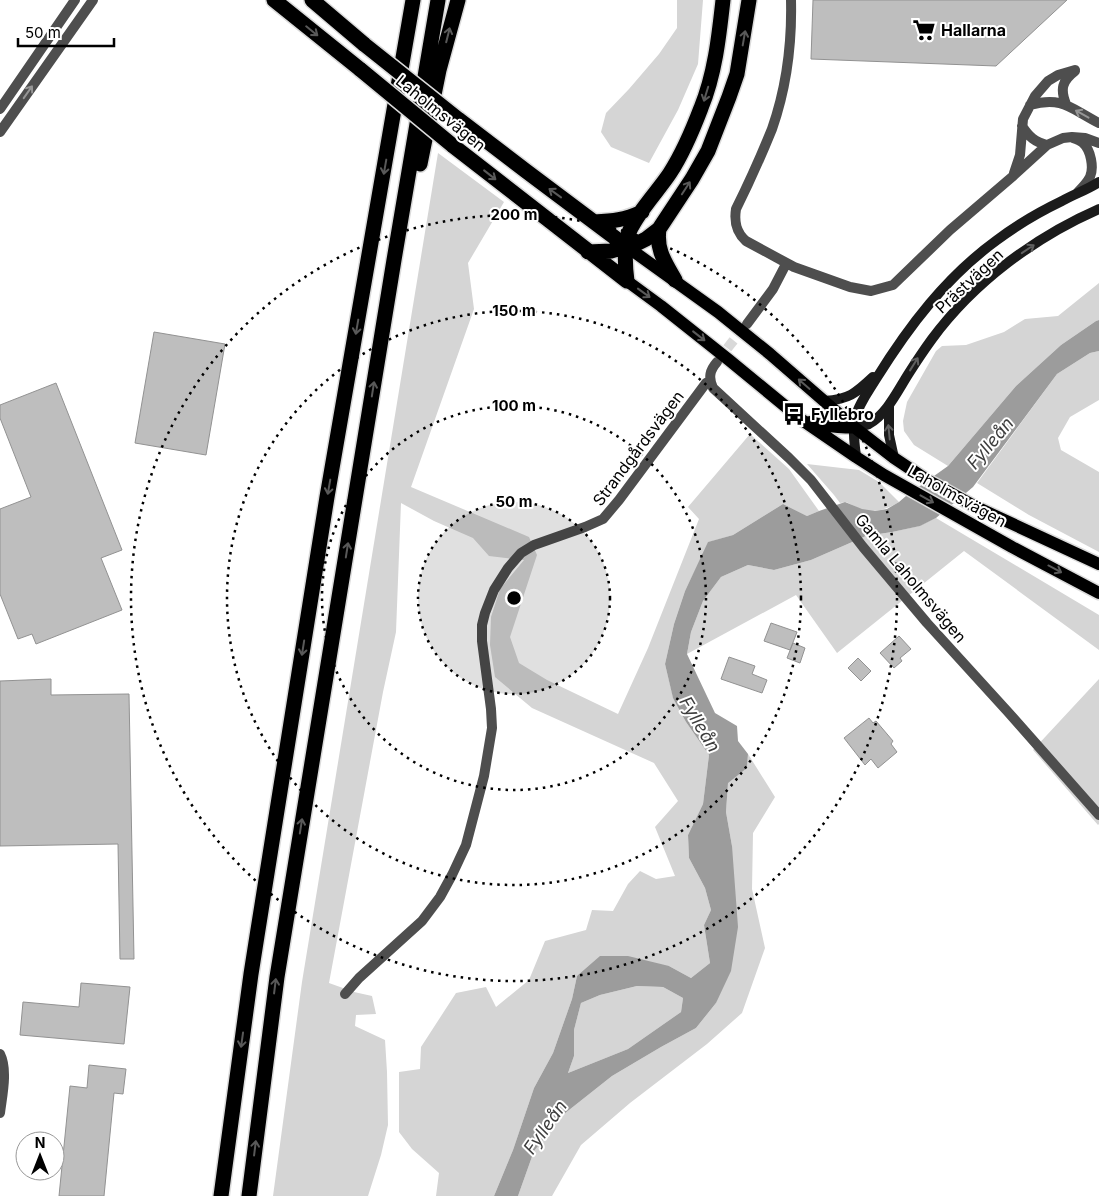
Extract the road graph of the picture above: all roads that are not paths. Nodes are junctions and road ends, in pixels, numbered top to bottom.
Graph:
1 (75, 0) edge
2 (93, 0) edge
3 (274, 0) edge
4 (312, 0) edge
5 (405, 0) edge
6 (413, 0) edge
7 (438, 0) edge
8 (458, 0) edge
9 (723, 0) edge
10 (749, 0) edge
11 (791, 0) edge
12 (404, 54) junction
13 (1066, 104) junction
14 (1030, 105) junction
15 (0, 109) edge
16 (1099, 123) edge
17 (1022, 126) junction
18 (0, 132) edge
19 (1072, 137) junction
20 (1099, 143) edge
21 (1048, 145) junction
22 (1012, 177) junction
23 (1099, 182) edge
24 (1078, 192) junction
25 (1099, 209) edge
26 (642, 212) junction
27 (594, 222) junction
28 (659, 229) junction
29 (626, 246) junction
30 (588, 252) junction
31 (394, 260) junction
32 (786, 264) junction
33 (675, 280) junction
34 (627, 281) junction
35 (747, 324) tunnel mouth
36 (717, 362) tunnel mouth
37 (884, 366) junction
38 (710, 381) junction
39 (825, 401) junction
40 (889, 406) junction
41 (802, 420) junction
42 (854, 428) junction
43 (856, 457) junction
44 (894, 458) junction
45 (1099, 564) edge
46 (1099, 593) edge
47 (1099, 815) edge
48 (345, 994) dead end
49 (0, 1054) edge
50 (0, 1113) edge
51 (222, 1196) edge
52 (249, 1196) edge

1 - 15 street
18 -> 2 street
3 -> 30 highway, Laholmsvägen, bridge
27 -> 4 highway, Laholmsvägen, bridge
5 - 12 highway
6 - 12 highway
7 - 31 highway
31 -> 8 highway
9 -> 26 highway
28 -> 10 highway
11 - 32 street
12 -> 51 highway
13 - 14 street
13 - 14 street
16 -> 13 street
14 - 17 street
17 - 21 street
17 - 22 street
19 - 20 street
19 - 21 street
19 - 24 street
21 - 22 street
22 - 32 street
23 - 24 street, Prästvägen
24 - 37 street, Prästvägen
40 -> 25 street, Prästvägen
26 - 27 highway
26 - 29 highway
27 - 29 highway, Laholmsvägen
28 - 29 highway
28 - 33 highway
29 - 30 highway
29 - 33 main road, Laholmsvägen
29 - 34 highway
30 - 34 highway, Laholmsvägen
52 -> 31 highway
32 - 35 street
39 -> 33 main road, Laholmsvägen
34 -> 41 main road, Laholmsvägen
36 - 38 street
37 - 39 street, Prästvägen
37 - 42 street, Prästvägen
38 - 47 street, Gamla Laholmsvägen
38 - 48 street, Strandgårdsvägen
39 - 42 main road, Laholmsvägen
40 - 42 street, Prästvägen
44 -> 40 street
41 - 42 main road, Laholmsvägen
41 - 43 main road, Laholmsvägen
42 - 43 street, Prästvägen
42 - 44 main road, Laholmsvägen
43 -> 46 main road, Laholmsvägen
44 - 45 main road, Laholmsvägen
49 - 50 street

